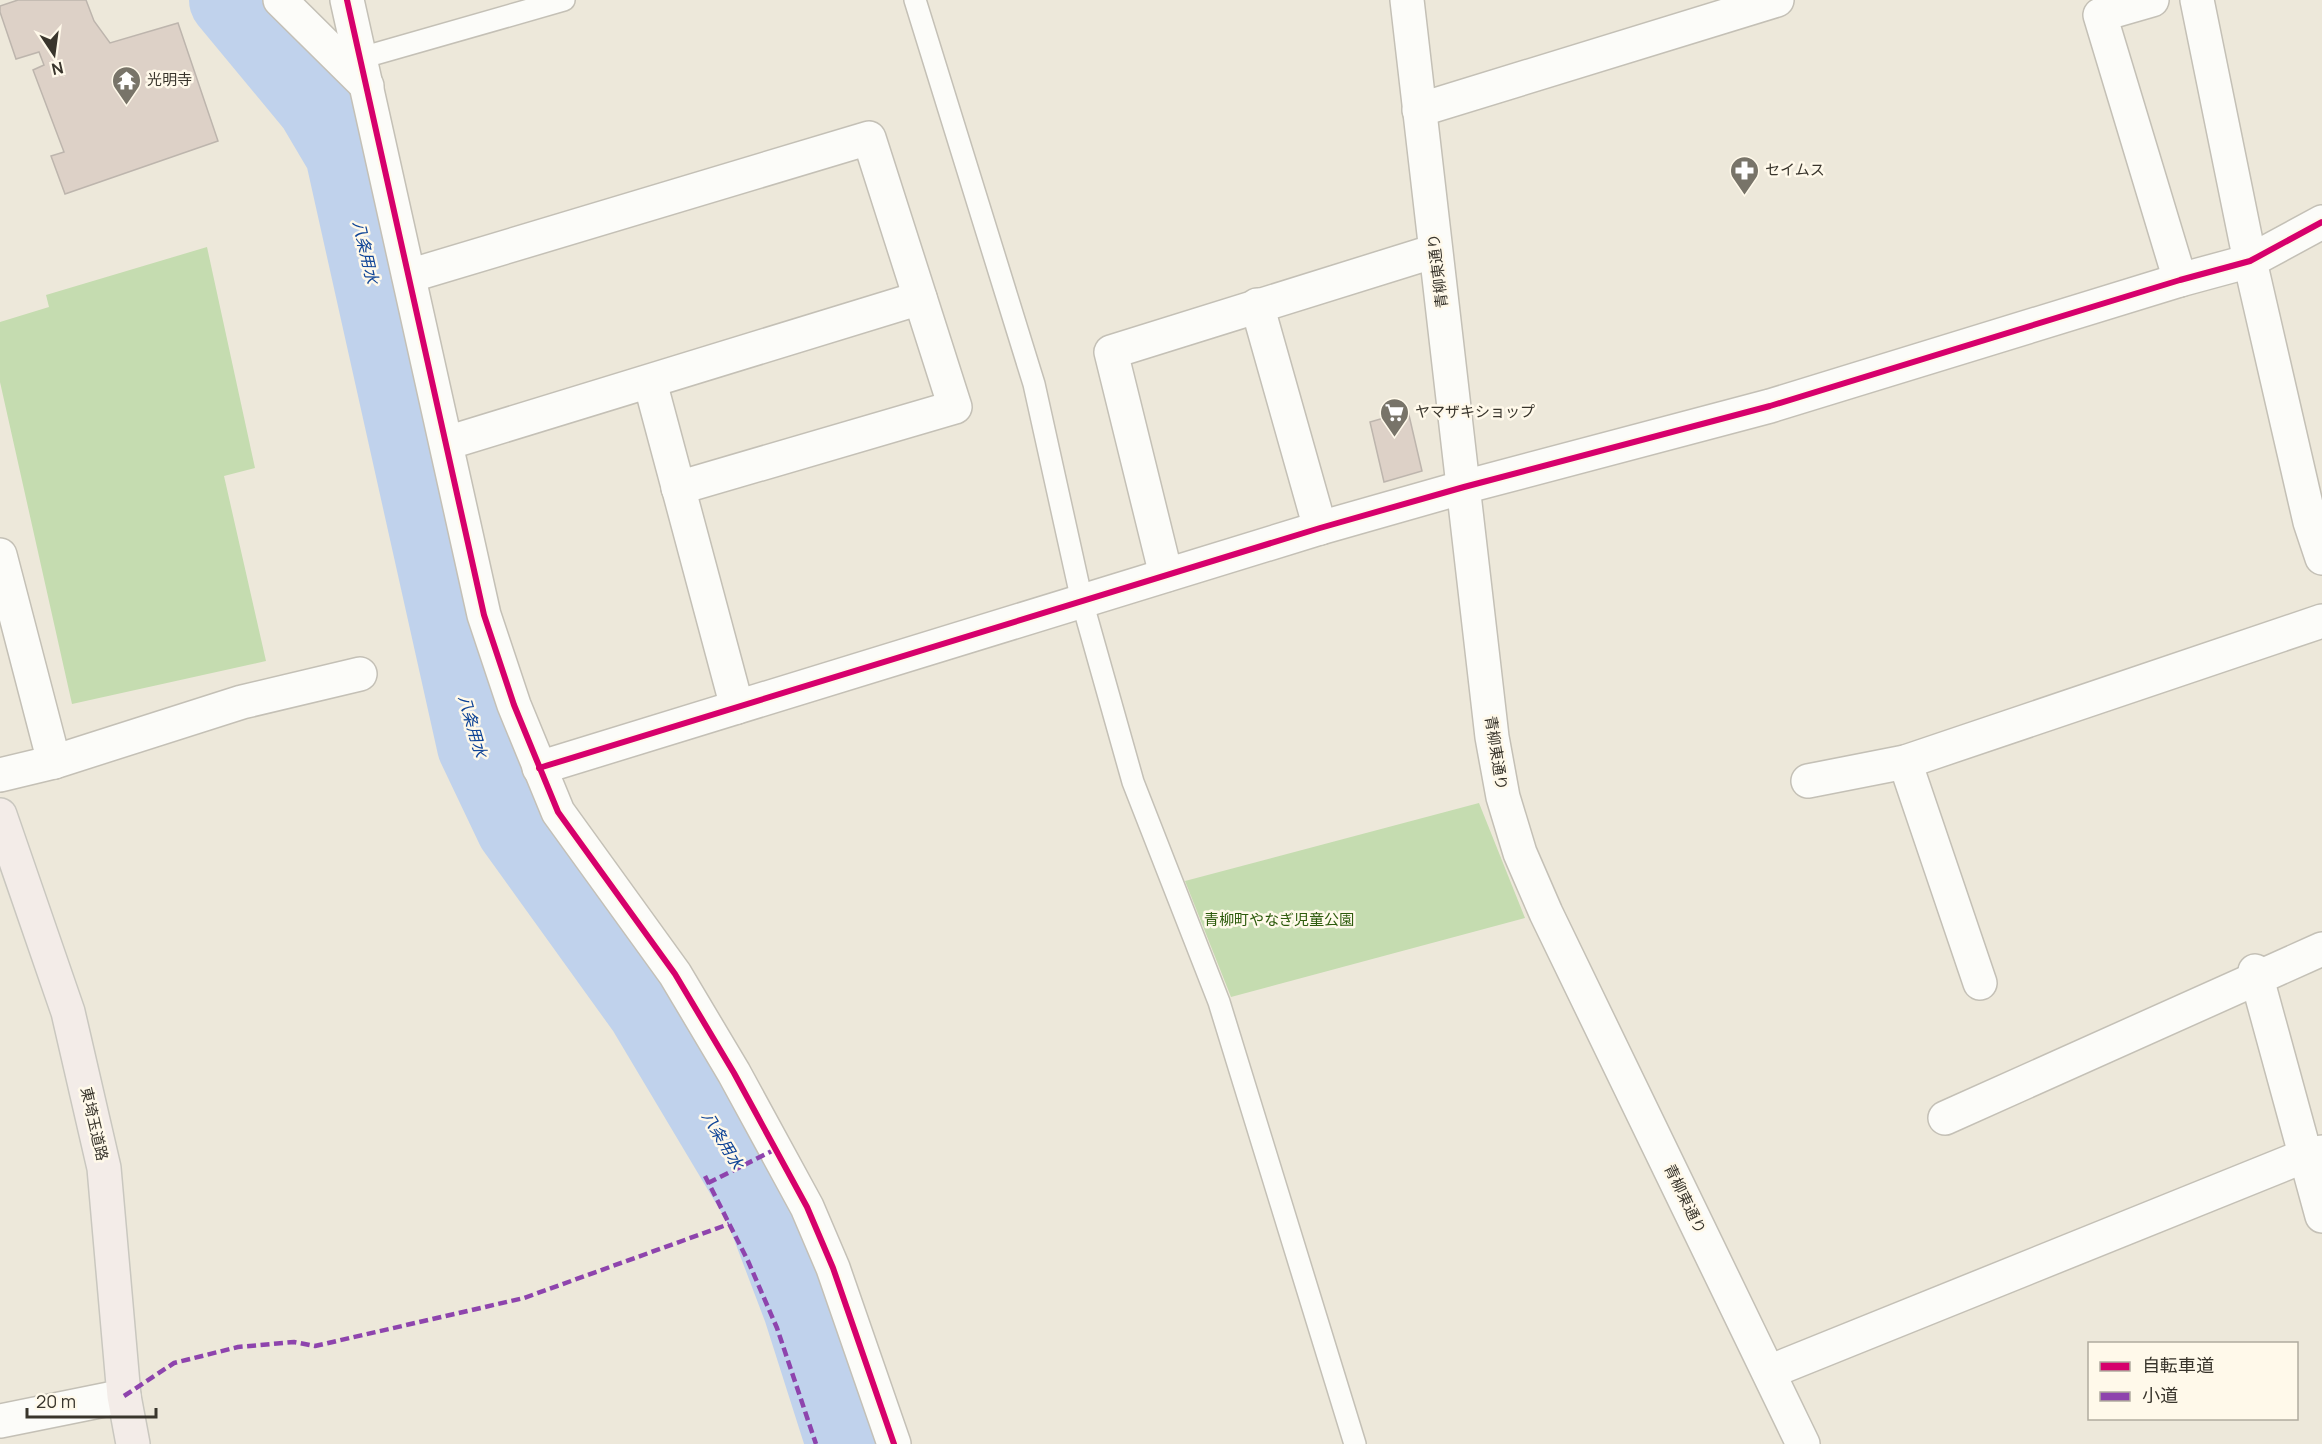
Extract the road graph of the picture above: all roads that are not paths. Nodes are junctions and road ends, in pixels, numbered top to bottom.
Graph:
1 (280, 0) edge
2 (348, 0) edge
3 (564, 0) edge
4 (915, 0) edge
5 (1407, 0) edge
6 (1777, 0) edge
7 (2151, 0) edge
8 (2197, 0) edge
9 (364, 72) junction
10 (1419, 110) junction
11 (2322, 222) edge
12 (1435, 251) junction
13 (2250, 261) junction
14 (409, 276) junction
15 (2180, 280) junction
16 (920, 298) junction
17 (1257, 306) junction
18 (650, 382) junction
19 (447, 443) junction
20 (1464, 487) junction
21 (678, 488) junction
22 (1320, 528) junction
23 (0, 555) edge
24 (2322, 558) edge
25 (1166, 575) junction
26 (1082, 601) junction
27 (2322, 621) edge
28 (360, 674) dead end
29 (737, 707) junction
30 (54, 762) junction
31 (1905, 762) junction
32 (539, 768) junction
33 (0, 775) edge
34 (1808, 781) dead end
35 (0, 815) edge
36 (2322, 949) edge
37 (2256, 974) junction
38 (1980, 983) dead end
39 (1945, 1118) dead end
40 (2314, 1154) edge
41 (2322, 1216) edge
42 (1769, 1372) junction
43 (124, 1396) junction
44 (0, 1422) edge
45 (133, 1444) edge
46 (894, 1444) edge
47 (1355, 1444) edge
48 (1803, 1444) edge

1 - 9 street
2 - 9 street
3 - 9 lane
4 - 26 lane
5 - 10 street, 青柳東通り
6 - 10 street
7 - 15 street
8 - 13 street
9 - 14 street
10 - 12 street, 青柳東通り
11 - 13 street
12 - 17 street
12 - 20 street, 青柳東通り
13 - 15 street
13 - 24 street
14 - 16 street
14 - 19 street
15 - 20 street
16 - 18 street
16 - 21 street
17 - 22 street
17 - 25 street
18 - 19 street
18 - 21 street
19 - 32 street
20 - 22 street
20 - 42 street, 青柳東通り
21 - 29 street
22 - 25 street
23 - 30 street
25 - 26 street
26 - 29 street
26 - 47 lane
27 - 31 street
28 - 30 street
29 - 32 street
30 - 33 street
31 - 34 street
31 - 38 street
32 - 46 street
35 - 43 highway, 東埼玉道路
36 - 37 street
37 - 39 street
37 - 40 street
40 - 41 street
40 - 42 street
42 - 48 street, 青柳東通り
43 - 44 street
43 - 45 highway, 東埼玉道路

